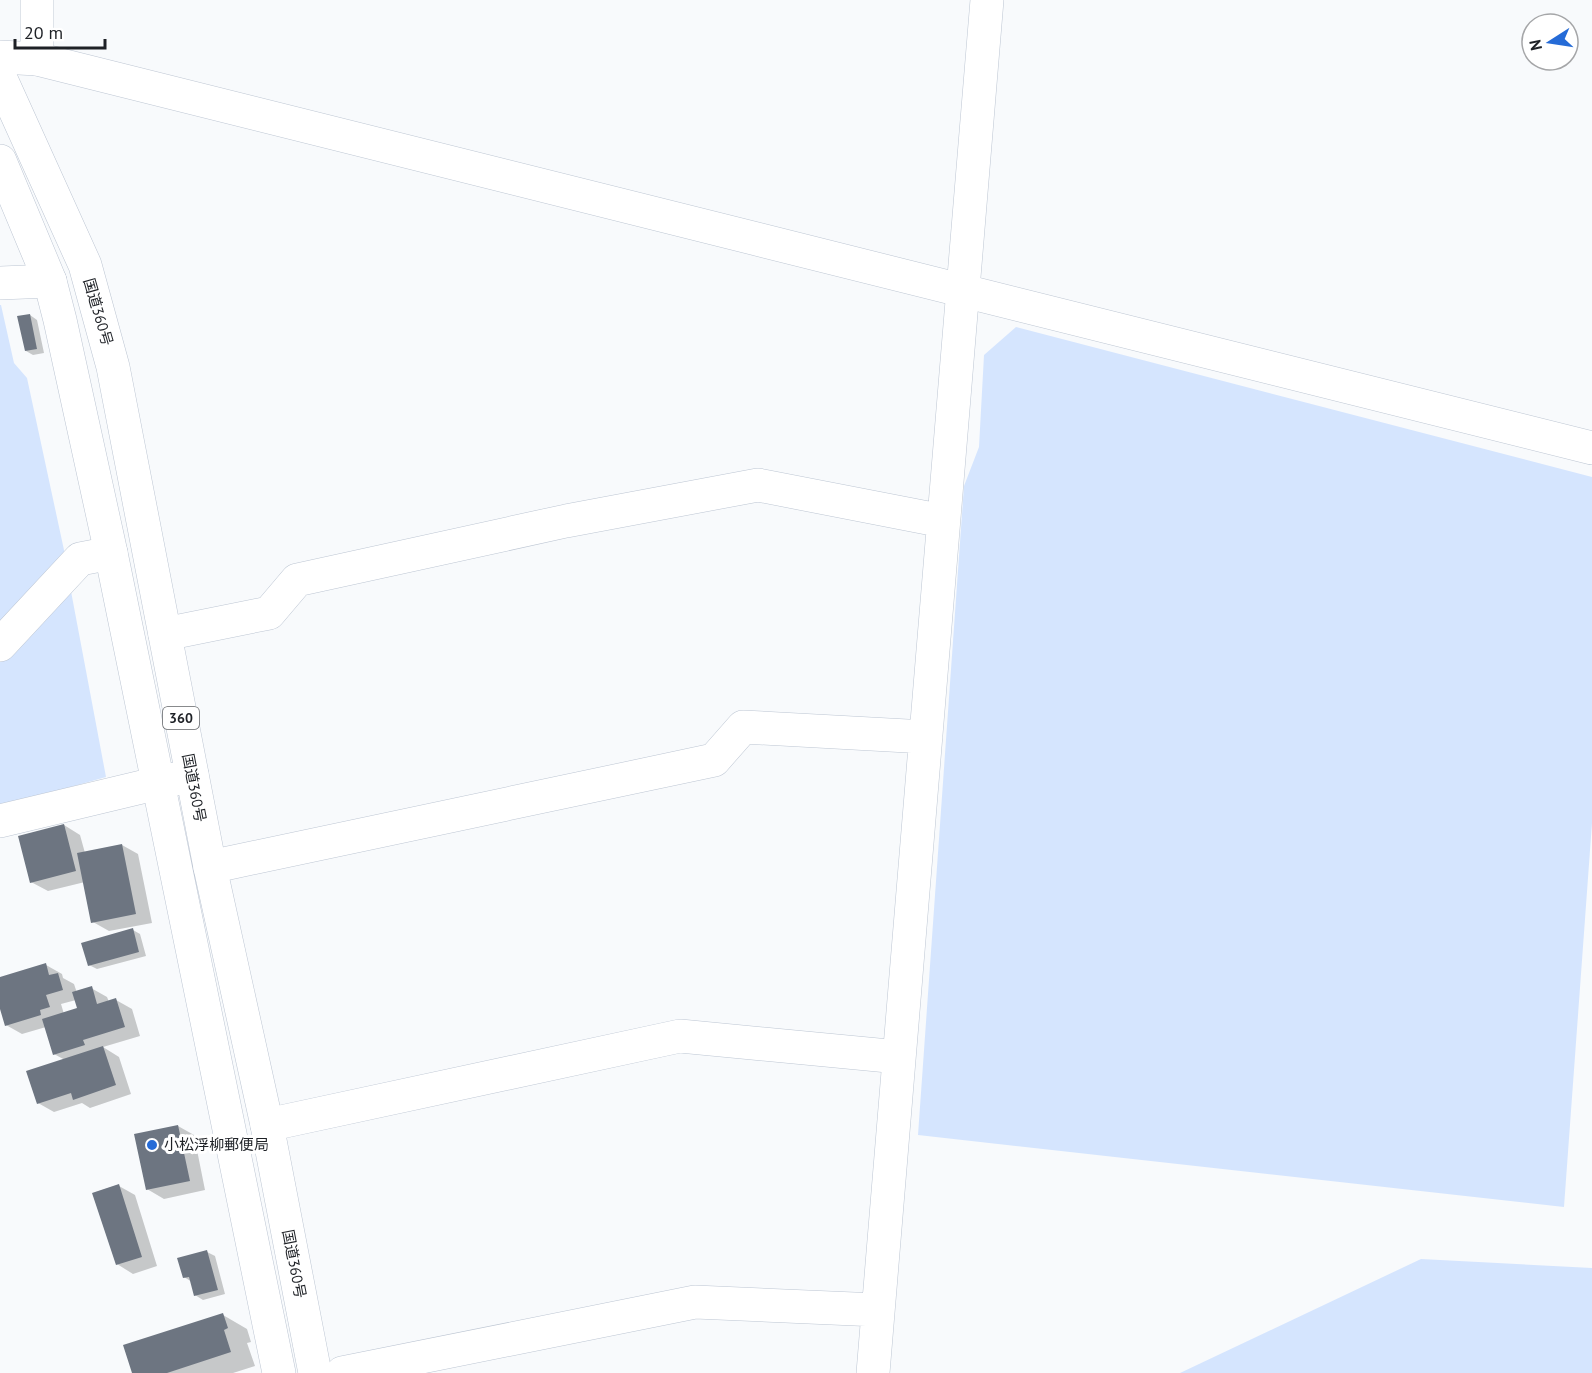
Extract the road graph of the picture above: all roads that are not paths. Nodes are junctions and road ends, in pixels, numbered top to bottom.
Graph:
1 (37, 0) edge
2 (987, 0) edge
3 (0, 57) edge
4 (37, 59) junction
5 (0, 77) edge
6 (0, 161) edge
7 (50, 281) junction
8 (0, 283) edge
9 (962, 289) junction
10 (1592, 448) edge
11 (943, 521) junction
12 (111, 553) junction
13 (165, 634) junction
14 (0, 645) edge
15 (926, 737) junction
16 (192, 775) junction
17 (157, 783) junction
18 (0, 821) edge
19 (210, 867) junction
20 (899, 1057) junction
21 (267, 1125) junction
22 (878, 1310) junction
23 (279, 1373) edge
24 (315, 1373) edge
25 (342, 1373) edge
26 (873, 1373) edge

1 - 4 main road
2 - 9 main road
3 - 4 main road
4 - 9 main road
5 - 13 main road, 国道360号 / 360
6 - 7 main road, 360
7 - 8 main road
7 - 12 main road, 360
9 - 10 main road
9 - 11 main road
11 - 13 main road
11 - 15 main road
12 - 14 main road
12 - 17 main road, 360
13 - 16 main road, 国道360号 / 360
15 - 19 main road
15 - 20 main road
16 - 17 main road
16 - 19 main road, 国道360号 / 360
17 - 18 main road
17 - 23 main road, 360
19 - 21 main road, 国道360号 / 360
20 - 21 main road
20 - 22 main road
21 - 24 main road, 国道360号 / 360
22 - 25 main road
22 - 26 main road

